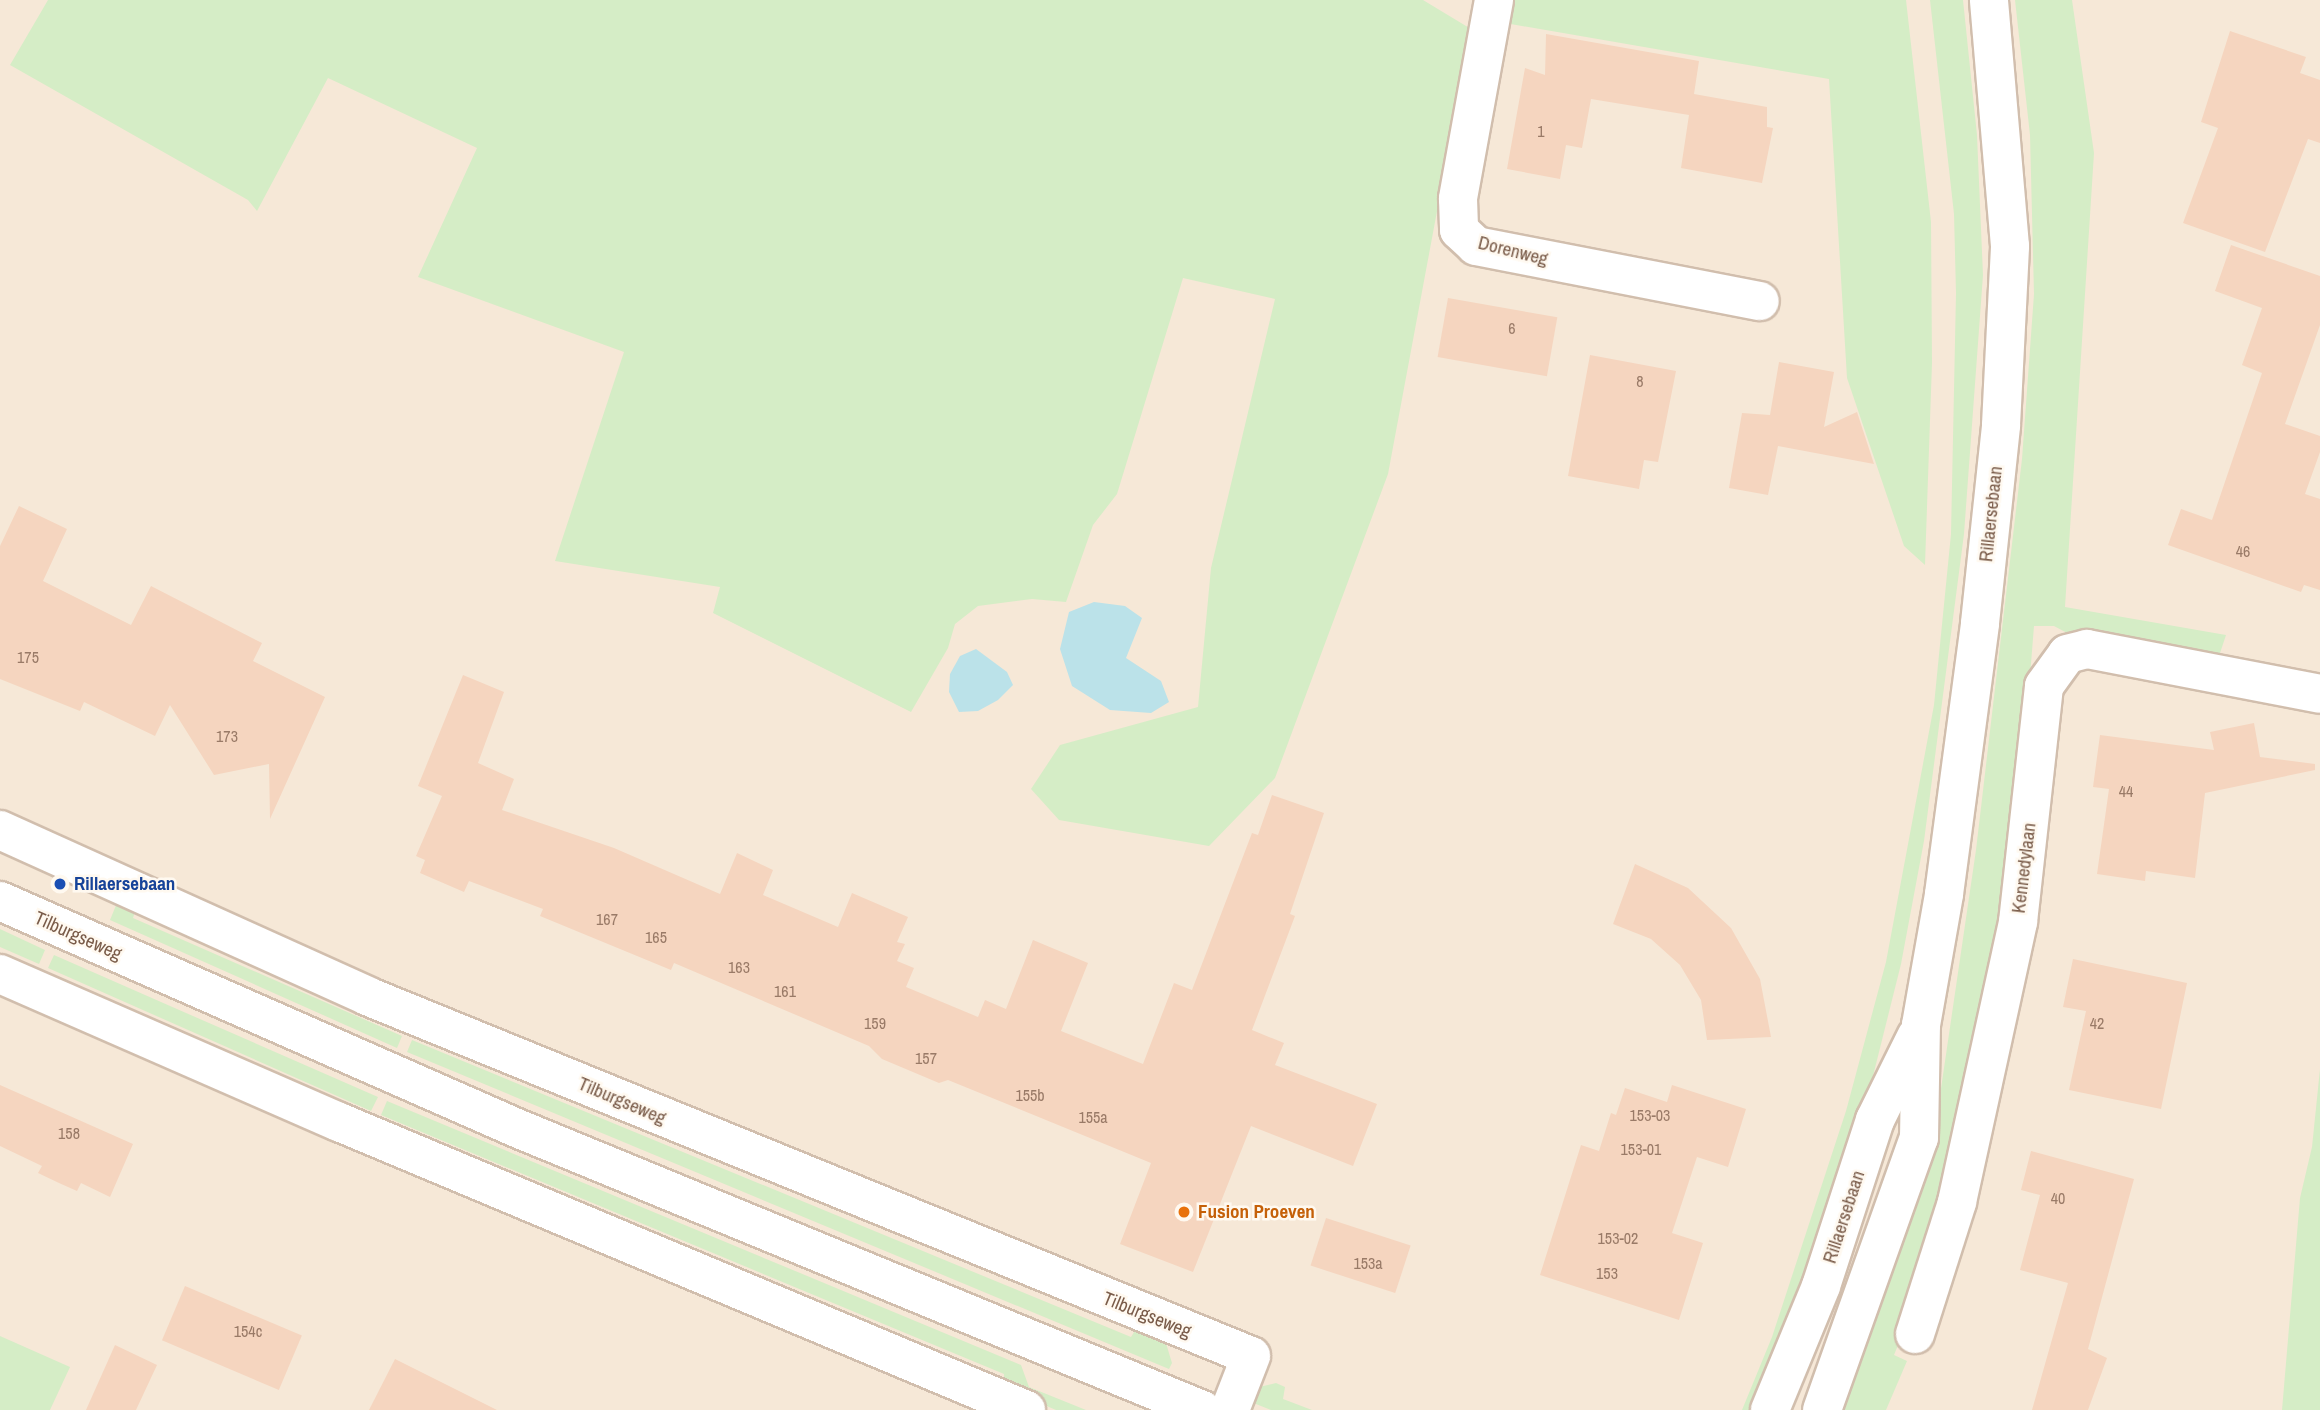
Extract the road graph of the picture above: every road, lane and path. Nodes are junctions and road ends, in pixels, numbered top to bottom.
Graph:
1 (1494, 0) edge
2 (1989, 0) edge
3 (1759, 301) dead end
4 (2320, 694) edge
5 (0, 830) edge
6 (0, 901) edge
7 (0, 974) edge
8 (1921, 1025) junction
9 (1915, 1334) dead end
10 (1026, 1410) edge
11 (1202, 1410) edge
12 (1230, 1410) edge
13 (1770, 1410) edge
14 (1822, 1410) edge

1 - 3 street, Dorenweg
2 - 8 street, Rillaersebaan
4 - 9 street, Kennedylaan
5 - 12 street, Tilburgseweg
6 - 11 street, Tilburgseweg
7 - 10 street
8 - 13 street, Rillaersebaan
8 - 14 street, Rillaersebaan

